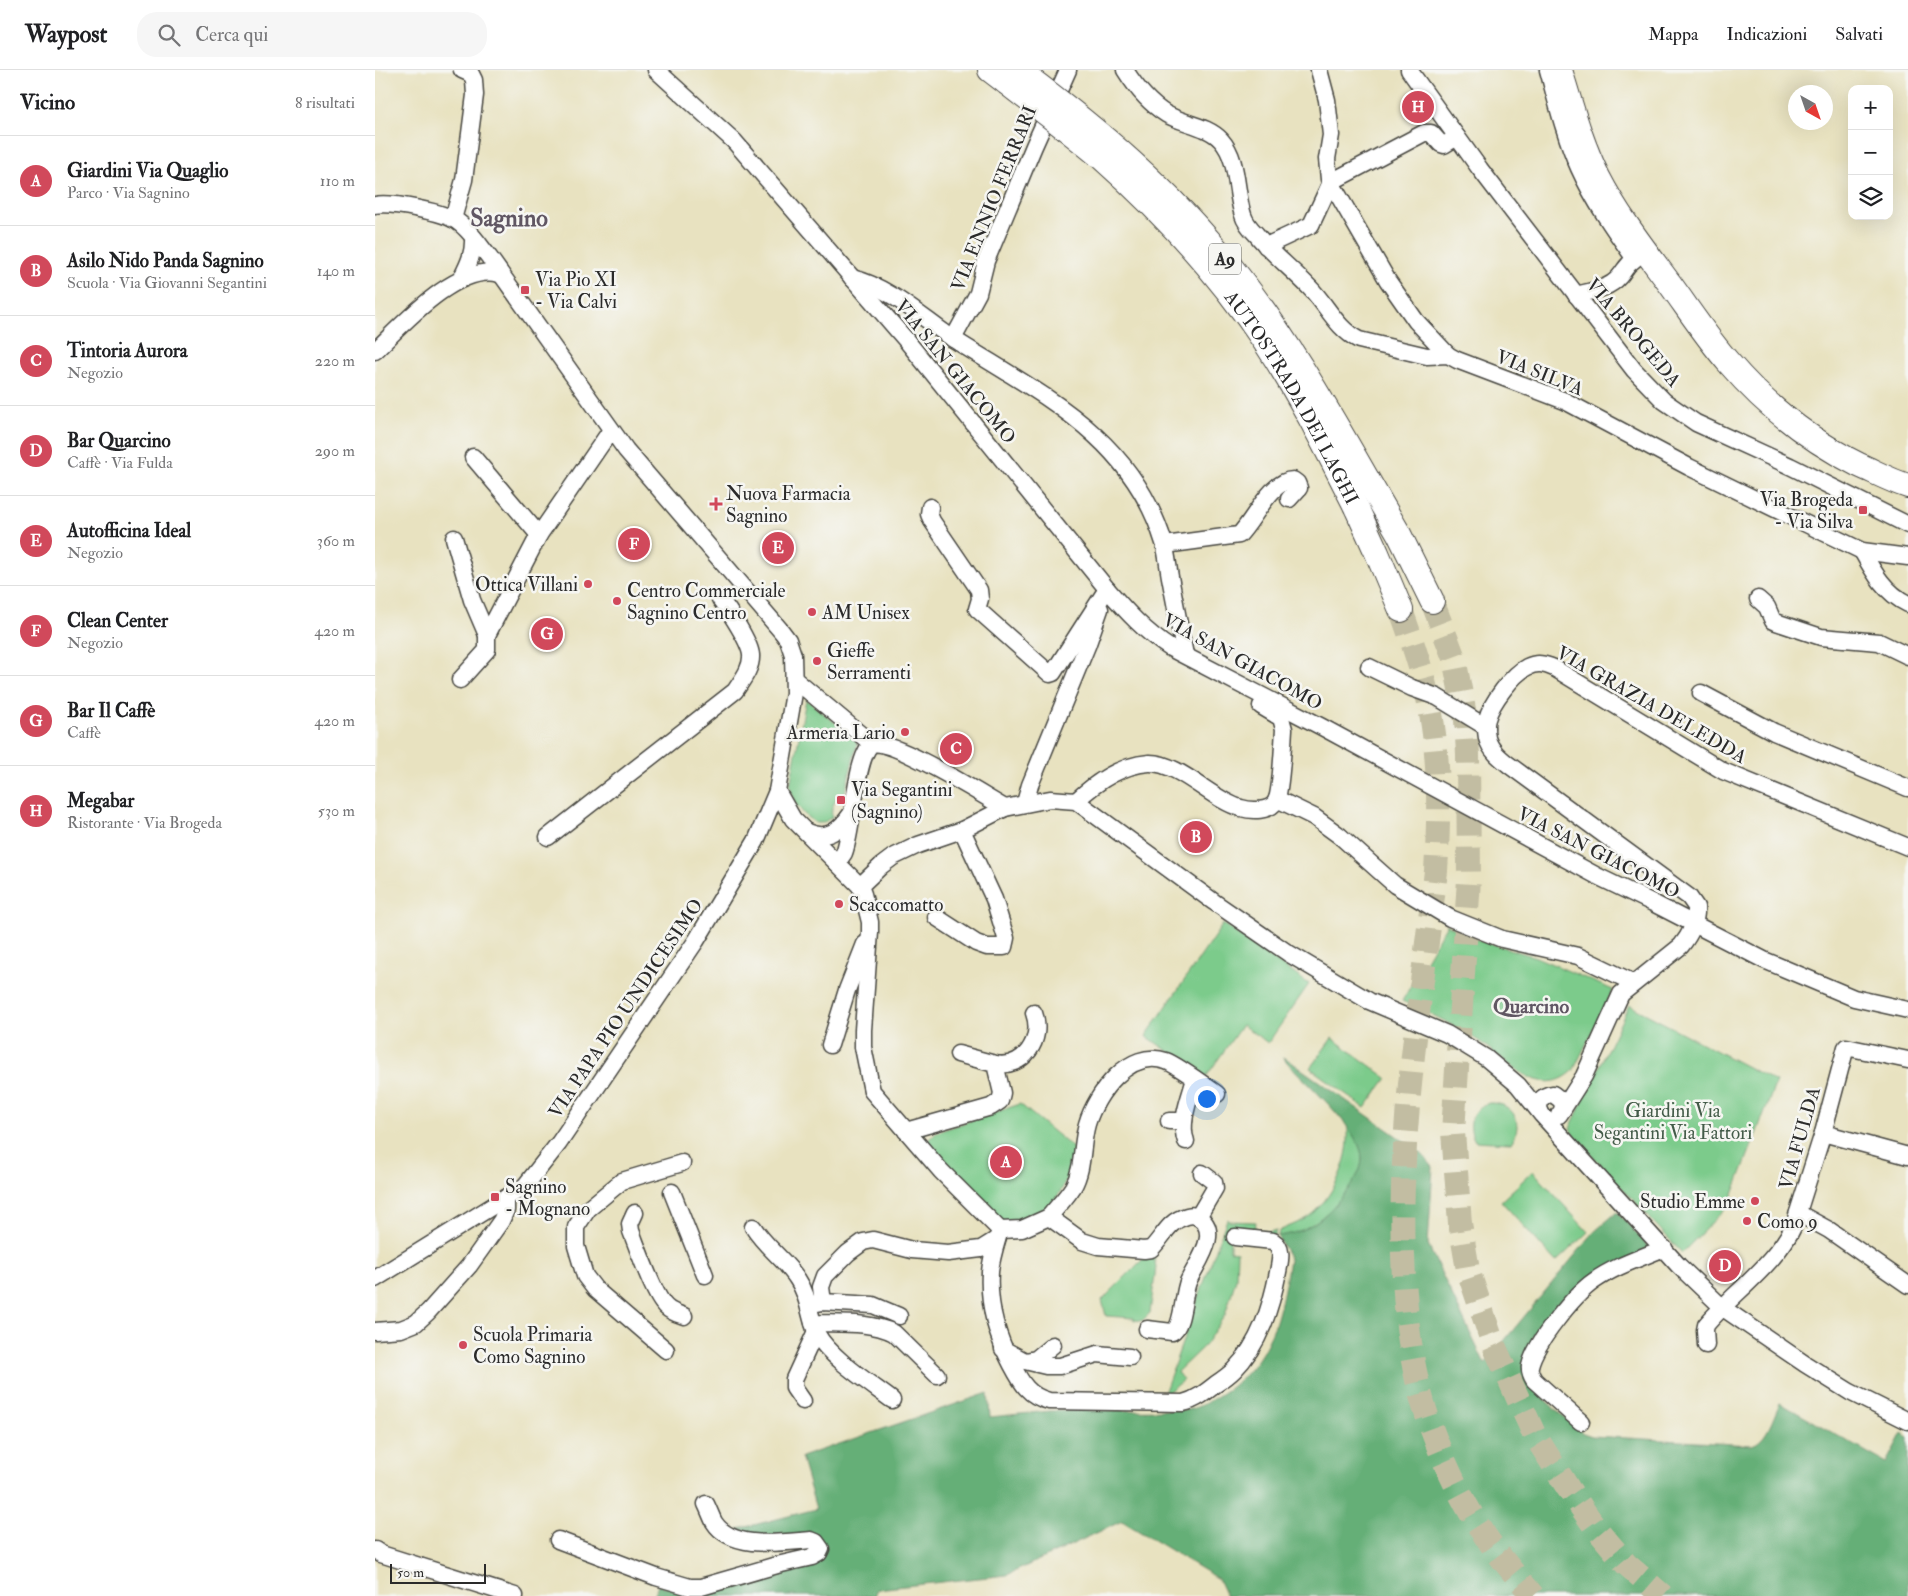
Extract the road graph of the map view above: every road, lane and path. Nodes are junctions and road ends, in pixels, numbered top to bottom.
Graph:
1 (462, 70) edge
2 (657, 70) edge
3 (1068, 70) edge
4 (1125, 70) edge
5 (1319, 70) edge
6 (1409, 70) edge
7 (1548, 70) edge
8 (1561, 70) edge
9 (1575, 70) edge
10 (1005, 74) edge
11 (1457, 137) junction
12 (1330, 181) junction
13 (375, 205) edge
14 (453, 219) junction
15 (473, 237) junction
16 (1266, 246) junction
17 (1635, 259) junction
18 (500, 274) junction
19 (852, 278) junction
20 (461, 280) junction
21 (1576, 295) junction
22 (953, 339) junction
23 (375, 351) edge
24 (1448, 355) junction
25 (611, 430) junction
26 (473, 457) dead end
27 (1904, 483) edge
28 (1289, 499) dead end
29 (931, 507) dead end
30 (1908, 525) edge
31 (539, 535) junction
32 (454, 538) dead end
33 (1165, 545) junction
34 (1863, 551) junction
35 (1908, 557) edge
36 (1107, 589) junction
37 (720, 599) dead end
38 (1759, 599) dead end
39 (1433, 601) tunnel mouth
40 (1908, 604) edge
41 (1401, 610) tunnel mouth
42 (487, 635) junction
43 (1170, 648) junction
44 (1185, 655) junction
45 (1908, 656) edge
46 (1369, 667) dead end
47 (794, 679) junction
48 (461, 680) dead end
49 (1701, 693) dead end
50 (1486, 727) junction
51 (872, 744) junction
52 (1908, 788) edge
53 (777, 791) junction
54 (1277, 799) junction
55 (1075, 801) junction
56 (1025, 803) junction
57 (1005, 808) junction
58 (851, 814) junction
59 (962, 830) junction
60 (807, 832) junction
61 (549, 837) dead end
62 (1908, 848) edge
63 (837, 863) junction
64 (860, 886) junction
65 (936, 916) dead end
66 (1694, 923) junction
67 (870, 932) junction
68 (1634, 983) junction
69 (1908, 1010) edge
70 (1034, 1013) dead end
71 (830, 1045) dead end
72 (957, 1054) dead end
73 (1908, 1060) edge
74 (995, 1064) junction
75 (1583, 1076) junction
76 (1195, 1079) junction
77 (1518, 1085) junction
78 (1217, 1094) dead end
79 (1550, 1095) junction
80 (1562, 1111) junction
81 (1542, 1115) junction
82 (905, 1132) junction
83 (1823, 1133) junction
84 (1186, 1141) dead end
85 (1577, 1153) junction
86 (1908, 1156) edge
87 (682, 1163) dead end
88 (1202, 1173) dead end
89 (672, 1192) dead end
90 (506, 1198) junction
91 (635, 1213) dead end
92 (1798, 1213) junction
93 (1049, 1217) junction
94 (1198, 1217) junction
95 (753, 1227) dead end
96 (999, 1235) junction
97 (1235, 1237) dead end
98 (1664, 1248) junction
99 (705, 1275) dead end
100 (375, 1279) edge
101 (1908, 1285) edge
102 (816, 1303) junction
103 (1723, 1308) junction
104 (684, 1316) dead end
105 (899, 1316) dead end
106 (815, 1327) junction
107 (1147, 1329) dead end
108 (375, 1331) edge
109 (1053, 1345) dead end
110 (1706, 1345) dead end
111 (1003, 1348) junction
112 (666, 1350) dead end
113 (1130, 1357) dead end
114 (1025, 1361) junction
115 (937, 1375) dead end
116 (892, 1400) dead end
117 (803, 1401) dead end
118 (1581, 1422) dead end
119 (1908, 1422) edge
120 (706, 1504) dead end
121 (558, 1540) dead end
122 (375, 1550) edge
123 (515, 1596) edge

1 - 14 street
2 - 19 street, VIA SAN GIACOMO
3 - 22 street, VIA ENNIO FERRARI
4 - 16 street
5 - 12 street
6 - 11 street, VIA BROGEDA
7 - 17 street
8 - 27 highway
9 - 27 highway
10 - 39 highway, AUTOSTRADA DEI LAGHI / A9, bridge
10 - 41 highway, AUTOSTRADA DEI LAGHI / A9, bridge
11 - 12 street
11 - 21 street, VIA BROGEDA
12 - 16 street
12 - 24 street
13 - 14 street
14 - 15 street, VIA PAPA PIO UNDICESIMO
15 - 18 street, VIA PAPA PIO UNDICESIMO
15 - 20 street
16 - 24 street, VIA SILVA
17 - 21 street
17 - 27 highway
18 - 20 street
18 - 25 street, VIA PAPA PIO UNDICESIMO
19 - 22 street
19 - 36 street, VIA SAN GIACOMO
20 - 23 street
21 - 30 street, VIA BROGEDA
22 - 33 street
24 - 34 street, VIA SILVA
25 - 31 street
25 - 47 street, VIA PAPA PIO UNDICESIMO
26 - 31 street
28 - 33 street
29 - 36 street
31 - 42 street
32 - 42 street
33 - 44 street
34 - 35 street, VIA SILVA
34 - 40 street
36 - 43 street, VIA SAN GIACOMO
36 - 56 street
37 - 61 street
38 - 45 street
42 - 48 street
43 - 44 street, VIA SAN GIACOMO
43 - 54 street
44 - 66 street, VIA SAN GIACOMO
46 - 50 street
47 - 51 street
47 - 53 street, VIA PAPA PIO UNDICESIMO
49 - 52 street
50 - 62 street, VIA GRAZIA DELEDDA
50 - 66 street
51 - 57 street
51 - 58 street
53 - 60 street
53 - 90 street, VIA PAPA PIO UNDICESIMO
54 - 55 street
54 - 68 street
55 - 56 street
55 - 77 street
56 - 57 street
57 - 59 street
58 - 60 street
58 - 63 street
59 - 64 street
59 - 65 street
60 - 63 street
63 - 64 street
64 - 67 street
66 - 68 street
66 - 69 street, VIA SAN GIACOMO
67 - 71 street
67 - 82 street
68 - 75 street
70 - 74 street
72 - 74 street
73 - 83 street, VIA FULDA
74 - 82 street
75 - 79 street
75 - 80 street
76 - 78 street
76 - 84 street
76 - 93 street
77 - 79 street
77 - 81 street
79 - 80 street
79 - 81 street
80 - 81 street
80 - 85 street
81 - 85 street
82 - 96 street
83 - 86 street
83 - 92 street, VIA FULDA
85 - 98 street
87 - 112 street
88 - 94 street
89 - 99 street
90 - 100 street, VIA PAPA PIO UNDICESIMO
90 - 108 street
91 - 104 street
92 - 101 street
92 - 103 street, VIA FULDA
93 - 94 street
93 - 96 street
94 - 107 street
95 - 102 street
96 - 102 street
96 - 111 street
97 - 111 street
98 - 103 street
98 - 118 street
102 - 105 street
102 - 106 street
103 - 110 street, VIA FULDA
103 - 119 street
106 - 115 street
106 - 116 street
106 - 117 street
109 - 114 street
111 - 114 street
113 - 114 street
120 - 121 street
122 - 123 street

